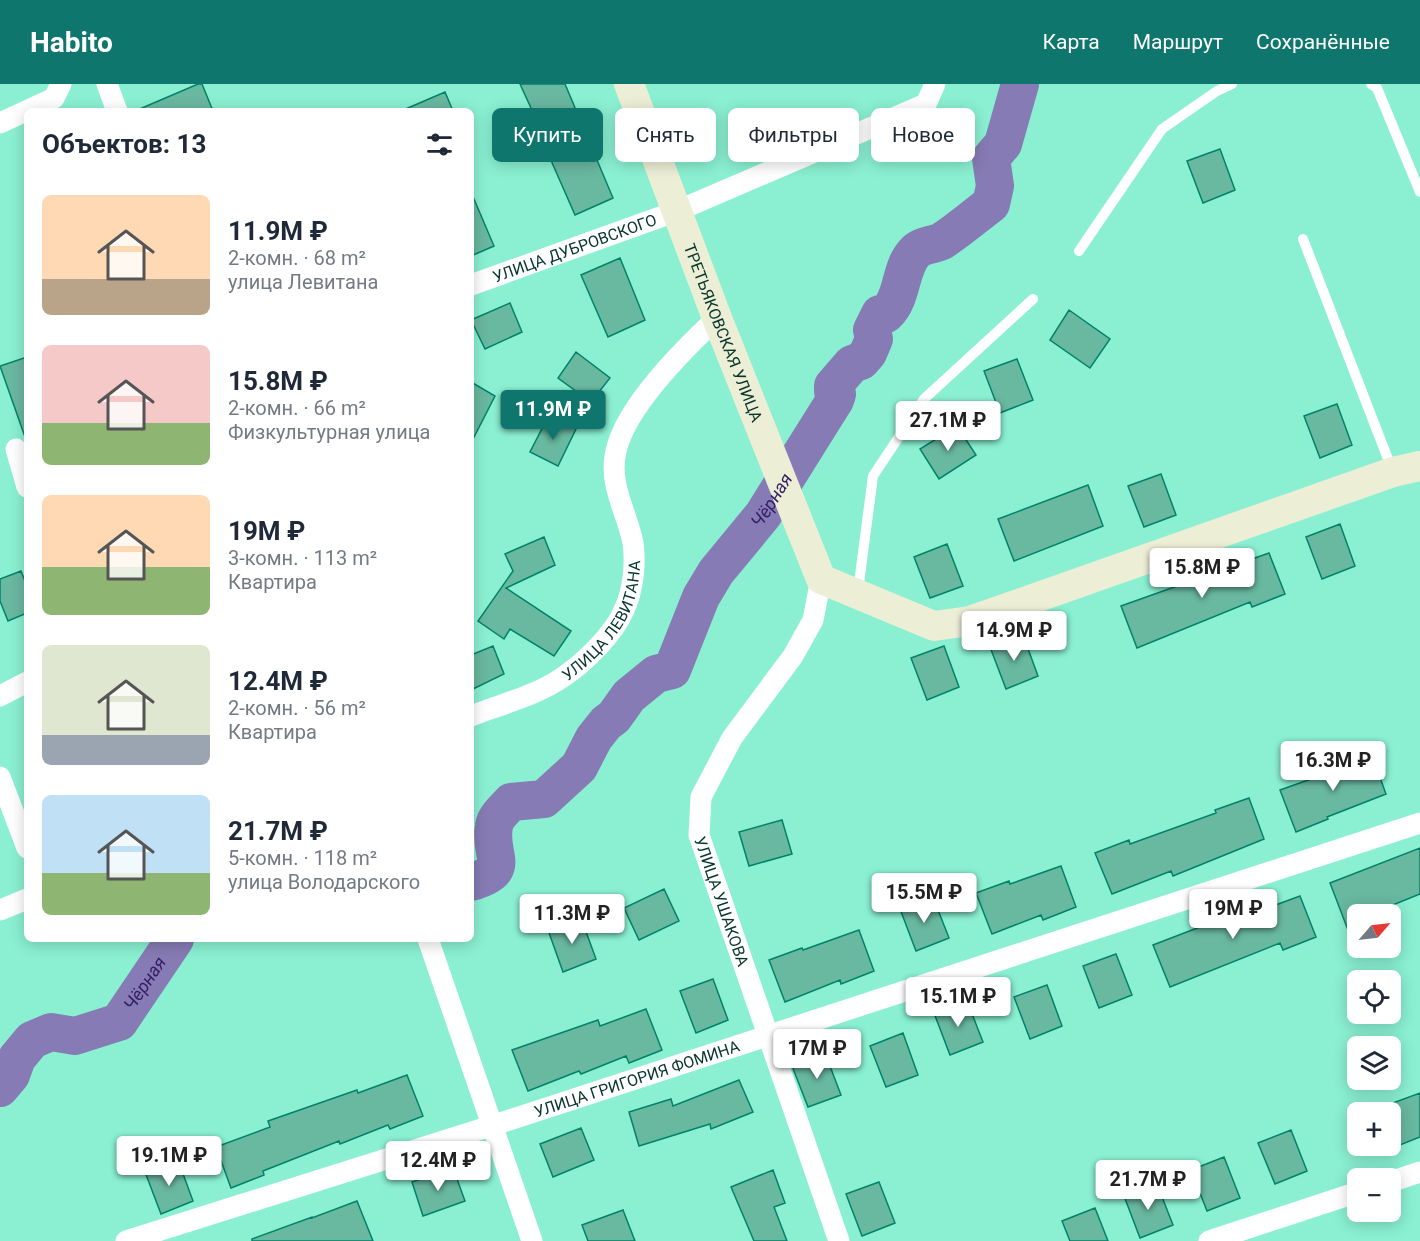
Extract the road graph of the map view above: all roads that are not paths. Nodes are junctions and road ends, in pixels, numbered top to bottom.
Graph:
1 (61, 84) edge
2 (107, 84) edge
3 (629, 84) edge
4 (935, 84) edge
5 (1232, 84) edge
6 (1371, 84) edge
7 (32, 108) edge
8 (116, 108) edge
9 (24, 112) edge
10 (0, 123) edge
11 (1420, 192) edge
12 (677, 211) junction
13 (1304, 238) dead end
14 (1079, 251) dead end
15 (474, 284) edge
16 (1033, 299) dead end
17 (717, 318) junction
18 (14, 450) edge
19 (1406, 469) edge
20 (24, 478) edge
21 (816, 568) junction
22 (858, 595) junction
23 (24, 684) edge
24 (0, 696) edge
25 (474, 716) edge
26 (0, 777) edge
27 (1420, 823) edge
28 (24, 840) edge
29 (24, 900) edge
30 (0, 910) edge
31 (429, 942) edge
32 (768, 1036) junction
33 (491, 1126) junction
34 (1420, 1172) edge
35 (1401, 1178) edge
36 (1347, 1196) edge
37 (165, 1235) edge
38 (126, 1241) edge
39 (532, 1241) edge
40 (839, 1241) edge
41 (1209, 1241) edge

1 - 7 street
2 - 8 street
3 - 12 street, ТРЕТЬЯКОВСКАЯ УЛИЦА
4 - 12 street, УЛИЦА ДУБРОВСКОГО
5 - 14 lane
6 - 11 lane
9 - 10 street
12 - 15 street, УЛИЦА ДУБРОВСКОГО
12 - 17 street, ТРЕТЬЯКОВСКАЯ УЛИЦА
13 - 19 lane
16 - 22 lane
17 - 21 street, ТРЕТЬЯКОВСКАЯ УЛИЦА
17 - 25 street, УЛИЦА ЛЕВИТАНА
18 - 20 street
19 - 22 street
21 - 22 street
21 - 32 street, УЛИЦА УШАКОВА
23 - 24 street
26 - 28 street
27 - 32 street, УЛИЦА ГРИГОРИЯ ФОМИНА
29 - 30 street
31 - 33 street
32 - 33 street, УЛИЦА ГРИГОРИЯ ФОМИНА
32 - 40 street, УЛИЦА УШАКОВА
33 - 37 street, УЛИЦА ГРИГОРИЯ ФОМИНА
33 - 39 street
34 - 35 street
36 - 41 street
37 - 38 street, УЛИЦА ГРИГОРИЯ ФОМИНА

